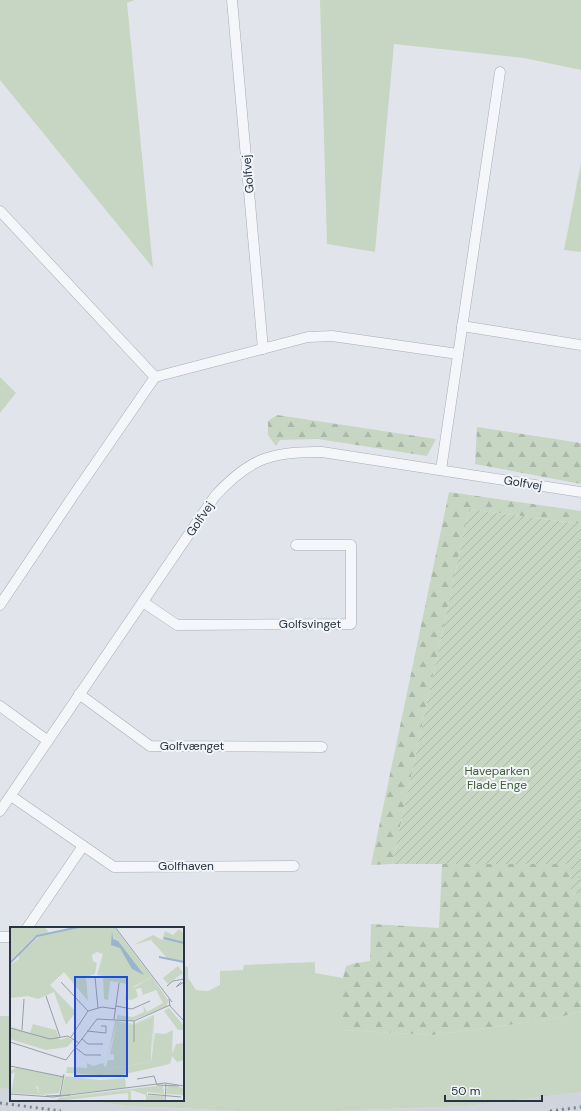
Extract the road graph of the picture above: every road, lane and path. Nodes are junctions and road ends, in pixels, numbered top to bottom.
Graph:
1 (232, 0) edge
2 (500, 72) dead end
3 (0, 211) edge
4 (462, 326) junction
5 (581, 345) edge
6 (263, 348) junction
7 (458, 354) junction
8 (155, 377) junction
9 (441, 470) junction
10 (581, 492) edge
11 (296, 545) dead end
12 (143, 602) junction
13 (0, 605) edge
14 (79, 694) junction
15 (0, 706) edge
16 (48, 741) junction
17 (322, 747) dead end
18 (11, 796) junction
19 (0, 811) edge
20 (83, 846) junction
21 (294, 866) dead end
22 (28, 927) edge

1 - 6 street, Golfvej
2 - 4 street
3 - 8 street
4 - 5 street
4 - 7 street
6 - 7 street
6 - 8 street
7 - 9 street
8 - 13 street
9 - 10 street, Golfvej
9 - 12 street, Golfvej
11 - 12 street, Golfsvinget
12 - 14 street, Golfvej
14 - 16 street, Golfvej
14 - 17 street, Golfvænget
15 - 16 street
16 - 18 street, Golfvej
18 - 19 street, Golfvej
18 - 20 street, Golfhaven
20 - 21 street, Golfhaven
20 - 22 street

